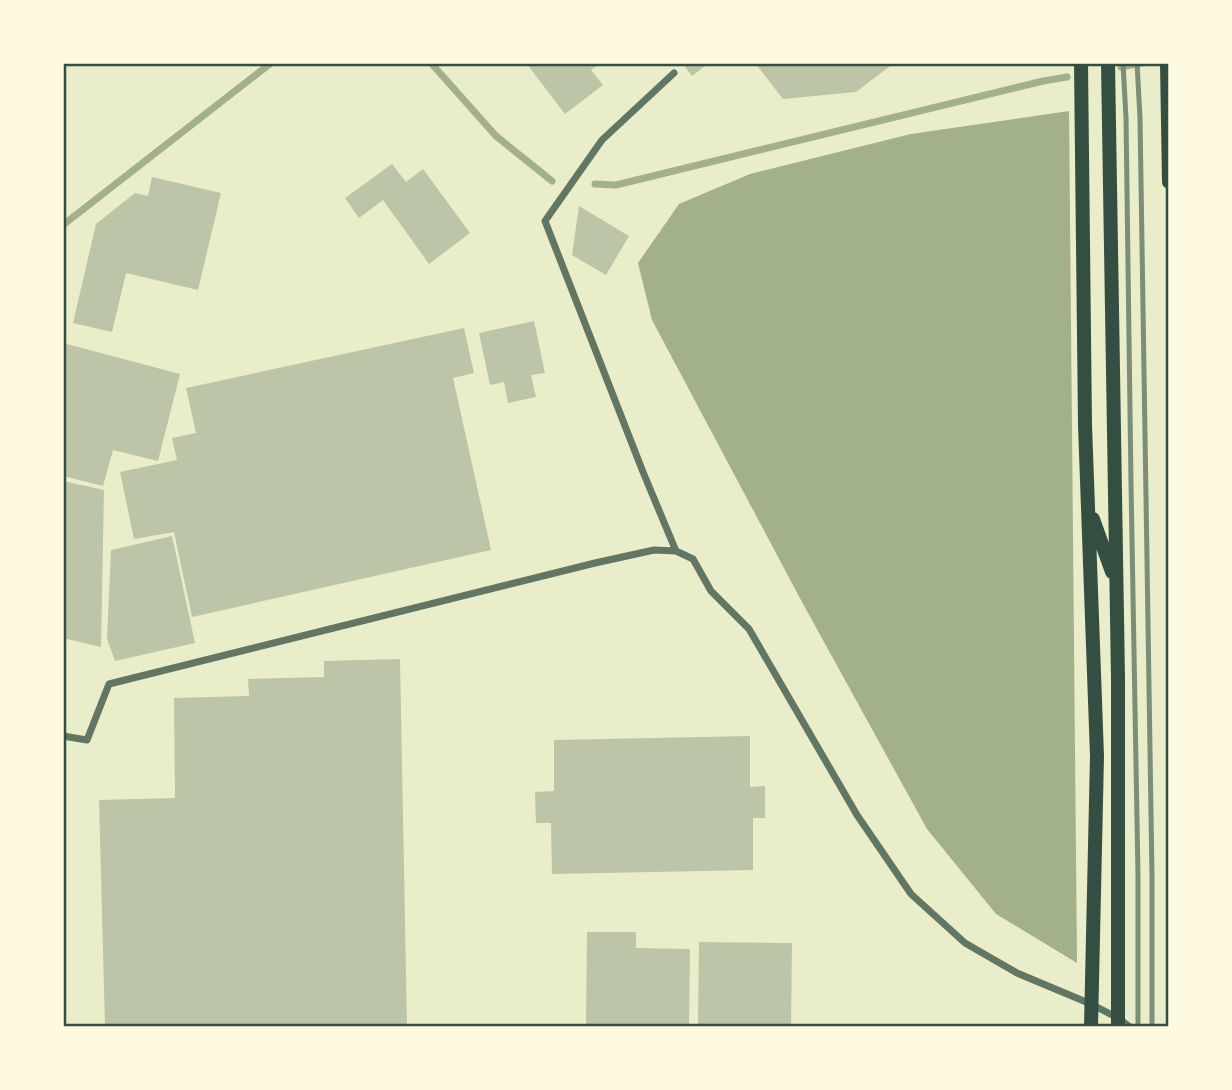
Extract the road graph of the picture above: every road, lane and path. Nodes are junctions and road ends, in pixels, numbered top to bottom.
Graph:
1 (1081, 63) edge
2 (1108, 63) edge
3 (1167, 63) edge
4 (674, 74) dead end
5 (1169, 182) edge
6 (1088, 504) junction
7 (676, 551) junction
8 (1116, 585) junction
9 (63, 736) edge
10 (1091, 1004) junction
11 (1122, 1024) edge
12 (1091, 1027) edge

1 - 6 main road
2 - 8 main road
3 - 5 main road
4 - 7 street
6 - 8 main road
6 - 10 main road
7 - 9 street
7 - 10 street
8 - 11 main road
10 - 11 street
10 - 12 main road

